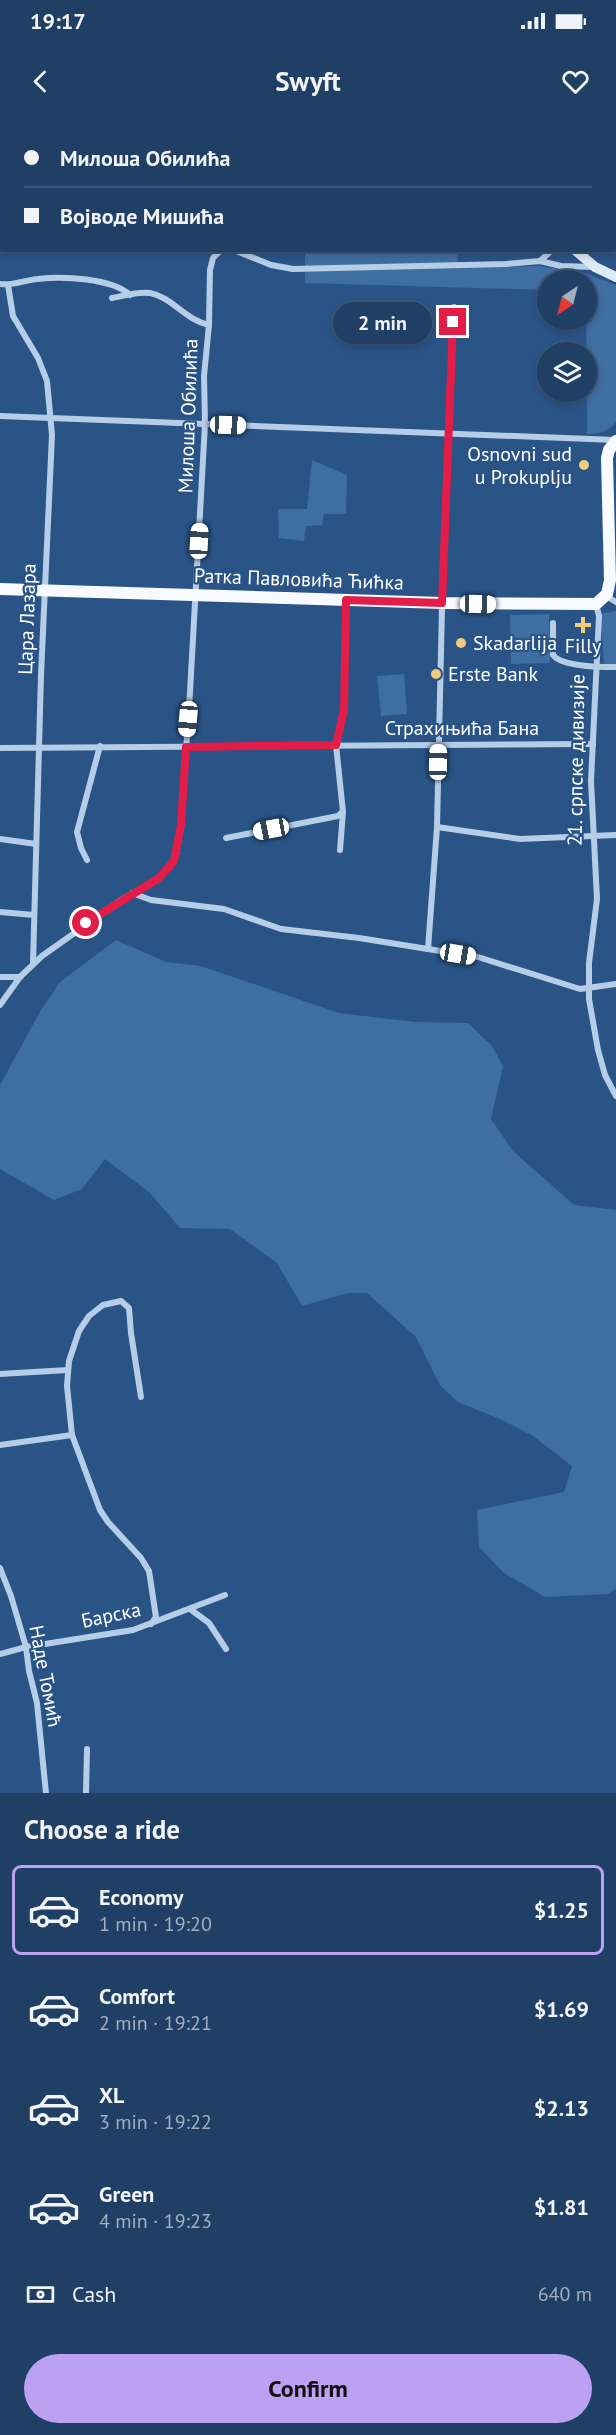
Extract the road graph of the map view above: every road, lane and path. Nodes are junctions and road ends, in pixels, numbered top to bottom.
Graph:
1 (219, 252) edge
2 (239, 252) edge
3 (550, 252) edge
4 (577, 252) edge
5 (540, 261) junction
6 (595, 267) junction
7 (616, 277) edge
8 (0, 284) edge
9 (8, 285) junction
10 (130, 295) junction
11 (112, 298) dead end
12 (454, 308) dead end
13 (209, 325) junction
14 (0, 416) edge
15 (51, 419) junction
16 (205, 424) junction
17 (450, 433) junction
18 (616, 440) edge
19 (0, 589) edge
20 (45, 591) junction
21 (196, 595) junction
22 (346, 600) junction
23 (606, 600) edge
24 (442, 603) junction
25 (553, 622) dead end
26 (597, 667) junction
27 (616, 667) edge
28 (438, 744) junction
29 (593, 744) junction
30 (336, 745) junction
31 (100, 746) junction
32 (39, 747) junction
33 (186, 747) junction
34 (0, 748) edge
35 (343, 812) junction
36 (437, 827) junction
37 (616, 835) edge
38 (593, 837) junction
39 (226, 838) dead end
40 (0, 839) edge
41 (36, 844) junction
42 (340, 850) dead end
43 (87, 860) dead end
44 (132, 893) junction
45 (0, 912) edge
46 (34, 915) junction
47 (428, 949) junction
48 (33, 964) junction
49 (0, 977) edge
50 (20, 977) junction
51 (616, 984) edge
52 (590, 988) junction
53 (0, 1005) edge
54 (613, 1083) edge
55 (616, 1096) edge
56 (68, 1370) junction
57 (0, 1374) edge
58 (141, 1396) dead end
59 (72, 1435) junction
60 (0, 1445) edge
61 (0, 1568) edge
62 (225, 1595) dead end
63 (190, 1609) junction
64 (151, 1624) junction
65 (26, 1647) junction
66 (226, 1649) dead end
67 (0, 1654) edge
68 (87, 1749) dead end
69 (46, 1793) edge
70 (86, 1793) edge

1 - 13 street, Милоша Обилића
2 - 5 street
3 - 5 street
4 - 6 main road
5 - 6 street
6 - 7 main road
8 - 9 street
9 - 10 street
9 - 15 street, Цара Лазара
10 - 11 street
10 - 13 street
12 - 17 street
13 - 16 street, Милоша Обилића
14 - 15 street
15 - 16 street
15 - 20 street, Цара Лазара
16 - 17 street
16 - 21 street, Милоша Обилића
17 - 18 street
17 - 24 street
18 - 23 main road, 21. српске дивизије
19 - 20 main road, Ратка Павловића Ћићка
20 - 21 main road, Ратка Павловића Ћићка
20 - 32 street, Цара Лазара
21 - 22 main road, Ратка Павловића Ћићка
21 - 33 street, Милоша Обилића
22 - 24 main road, Ратка Павловића Ћићка
22 - 30 street
23 - 24 main road, Ратка Павловића Ћићка
23 - 26 street, 21. српске дивизије
24 - 28 street
25 - 26 street
26 - 27 street
26 - 29 street, 21. српске дивизије
28 - 29 street, Страхињића Бана
28 - 30 street, Страхињића Бана
28 - 36 street
29 - 38 street, 21. српске дивизије
30 - 33 street, Страхињића Бана
30 - 35 street
31 - 32 street, Страхињића Бана
31 - 33 street, Страхињића Бана
31 - 43 street
32 - 34 street, Страхињића Бана
32 - 41 street, Цара Лазара
33 - 44 street, Милоша Обилића
35 - 39 street
35 - 42 street
36 - 38 street
36 - 47 street
37 - 38 street
38 - 52 street, 21. српске дивизије
40 - 41 street
41 - 46 street, Цара Лазара
44 - 47 street
44 - 48 street, Милоша Обилића
45 - 46 street
46 - 48 street, Цара Лазара
47 - 52 street
48 - 50 street, Милоша Обилића
49 - 50 street
50 - 53 street, Милоша Обилића
51 - 52 street
52 - 54 street, 21. српске дивизије
54 - 55 street, 21. српске дивизије
56 - 57 street
56 - 58 street
56 - 59 street
59 - 60 street
59 - 64 street
61 - 65 street, Наде Томић
62 - 63 street, Барска
63 - 64 street, Барска
63 - 66 street
64 - 65 street, Барска
65 - 67 street, Барска
65 - 69 street, Наде Томић
68 - 70 street

